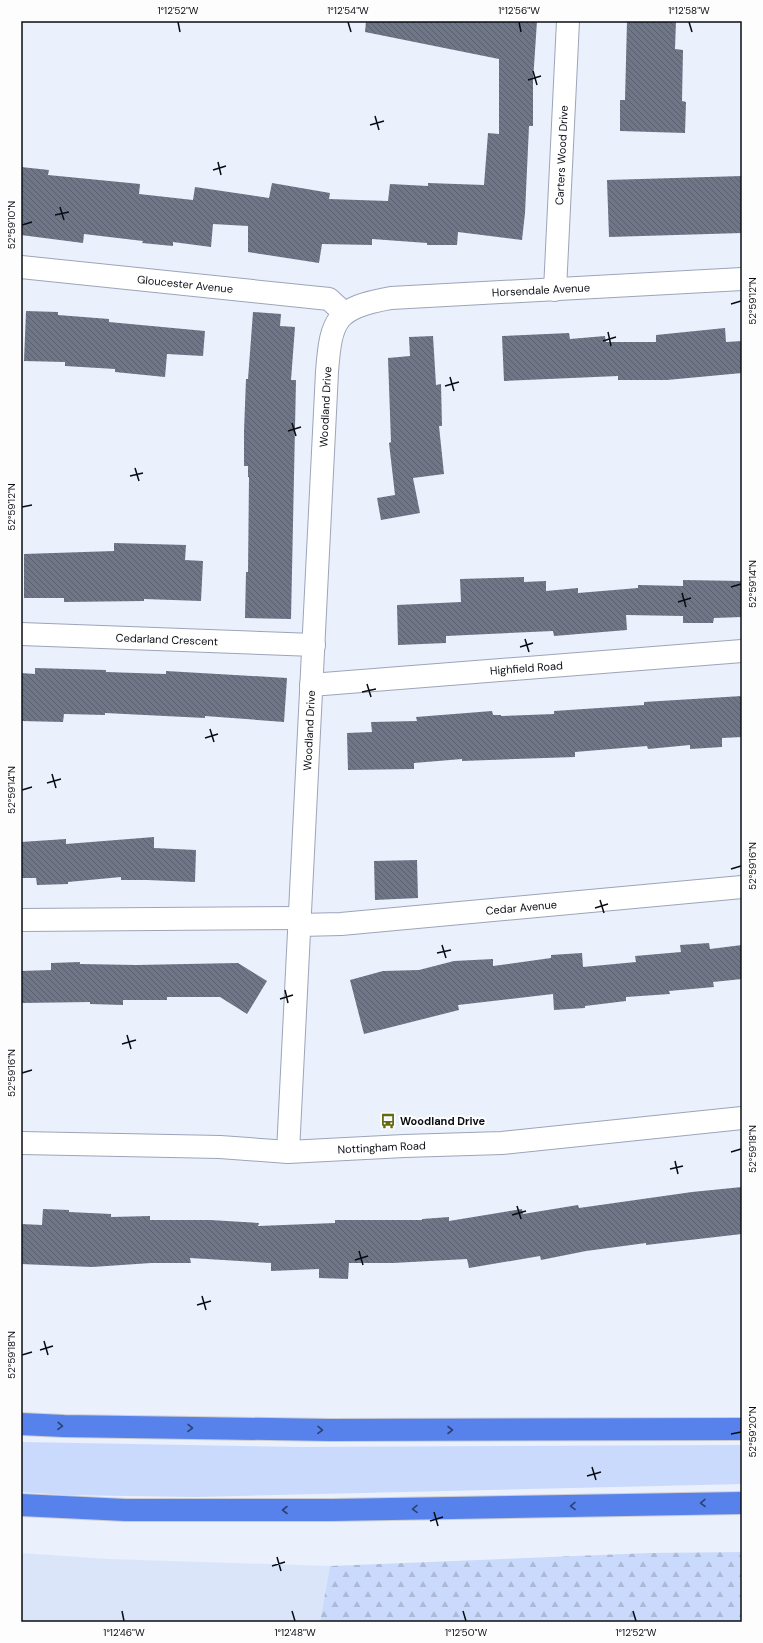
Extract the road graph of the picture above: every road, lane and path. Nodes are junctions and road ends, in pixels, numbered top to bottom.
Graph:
1 (568, 21) edge
2 (21, 267) edge
3 (742, 279) edge
4 (555, 290) junction
5 (344, 313) junction
6 (21, 634) edge
7 (314, 645) junction
8 (742, 651) edge
9 (311, 685) junction
10 (742, 887) edge
11 (21, 920) edge
12 (300, 922) junction
13 (742, 1118) edge
14 (21, 1143) edge
15 (288, 1152) junction
16 (21, 1424) edge
17 (742, 1429) edge
18 (742, 1503) edge
19 (21, 1505) edge

1 - 4 street, Carters Wood Drive
2 - 5 street, Gloucester Avenue
3 - 4 street, Horsendale Avenue
4 - 5 street, Horsendale Avenue
5 - 7 street, Woodland Drive
6 - 7 street, Cedarland Crescent
7 - 9 street, Woodland Drive
8 - 9 street, Highfield Road
9 - 12 street, Woodland Drive
10 - 12 street, Cedar Avenue
11 - 12 street
12 - 15 street, Woodland Drive
13 - 15 street, Nottingham Road
14 - 15 street, Nottingham Road
16 -> 17 highway
18 -> 19 highway

